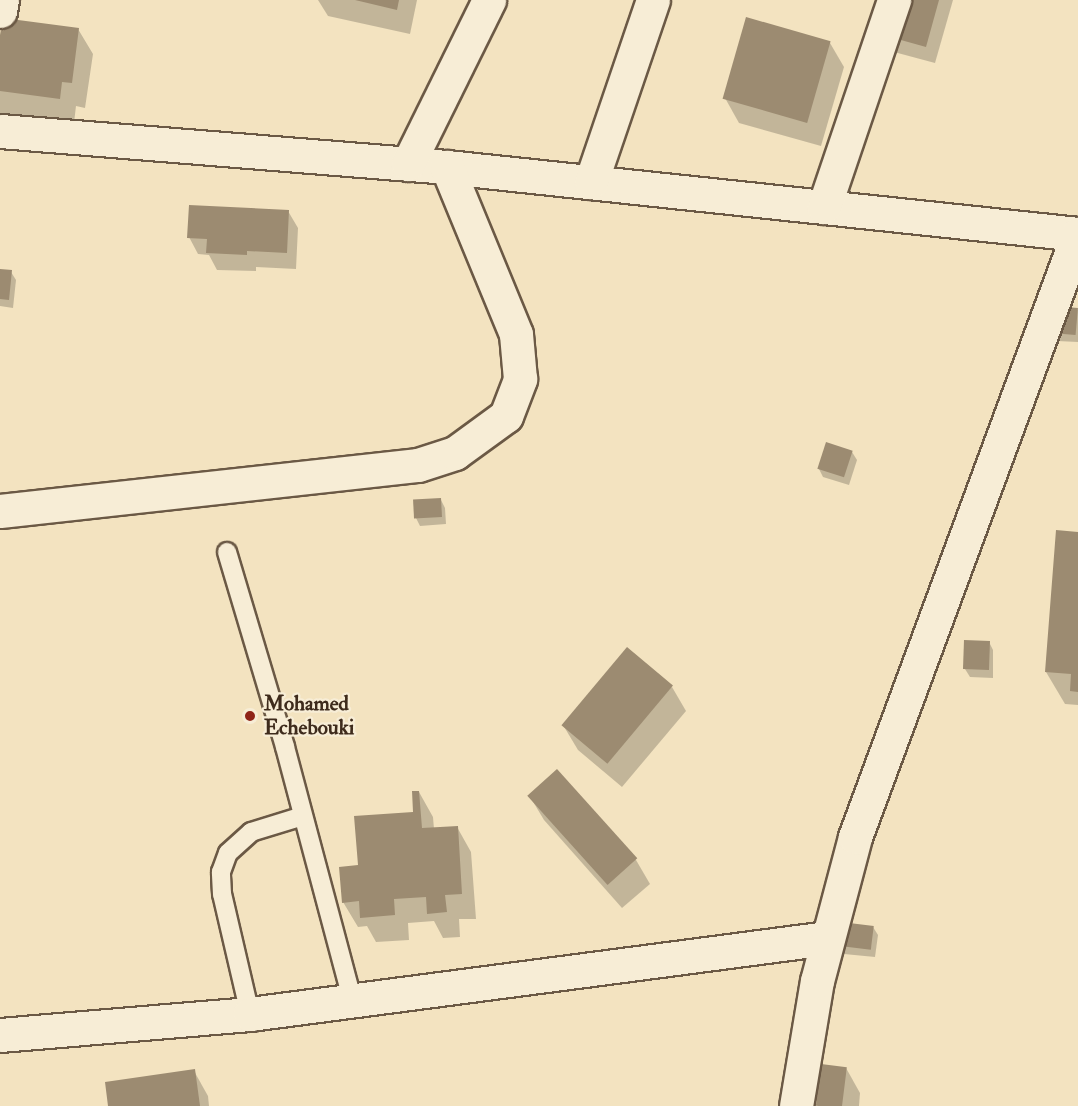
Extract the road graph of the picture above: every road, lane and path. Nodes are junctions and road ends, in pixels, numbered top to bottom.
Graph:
1 (3, 0) edge
2 (489, 0) edge
3 (653, 0) edge
4 (894, 0) edge
5 (0, 11) edge
6 (0, 131) edge
7 (408, 164) junction
8 (447, 167) junction
9 (591, 182) junction
10 (824, 207) junction
11 (1078, 234) edge
12 (0, 511) edge
13 (227, 552) dead end
14 (303, 816) junction
15 (827, 938) junction
16 (352, 999) junction
17 (250, 1014) junction
18 (0, 1035) edge
19 (796, 1106) edge

1 - 5 street
2 - 7 street
3 - 9 street
4 - 10 street
6 - 7 street
7 - 8 street
8 - 9 street
8 - 12 street
9 - 10 street
10 - 11 street
11 - 15 street
13 - 14 lane
14 - 16 lane
14 - 17 lane
15 - 16 street
15 - 19 street
16 - 17 street
17 - 18 street

